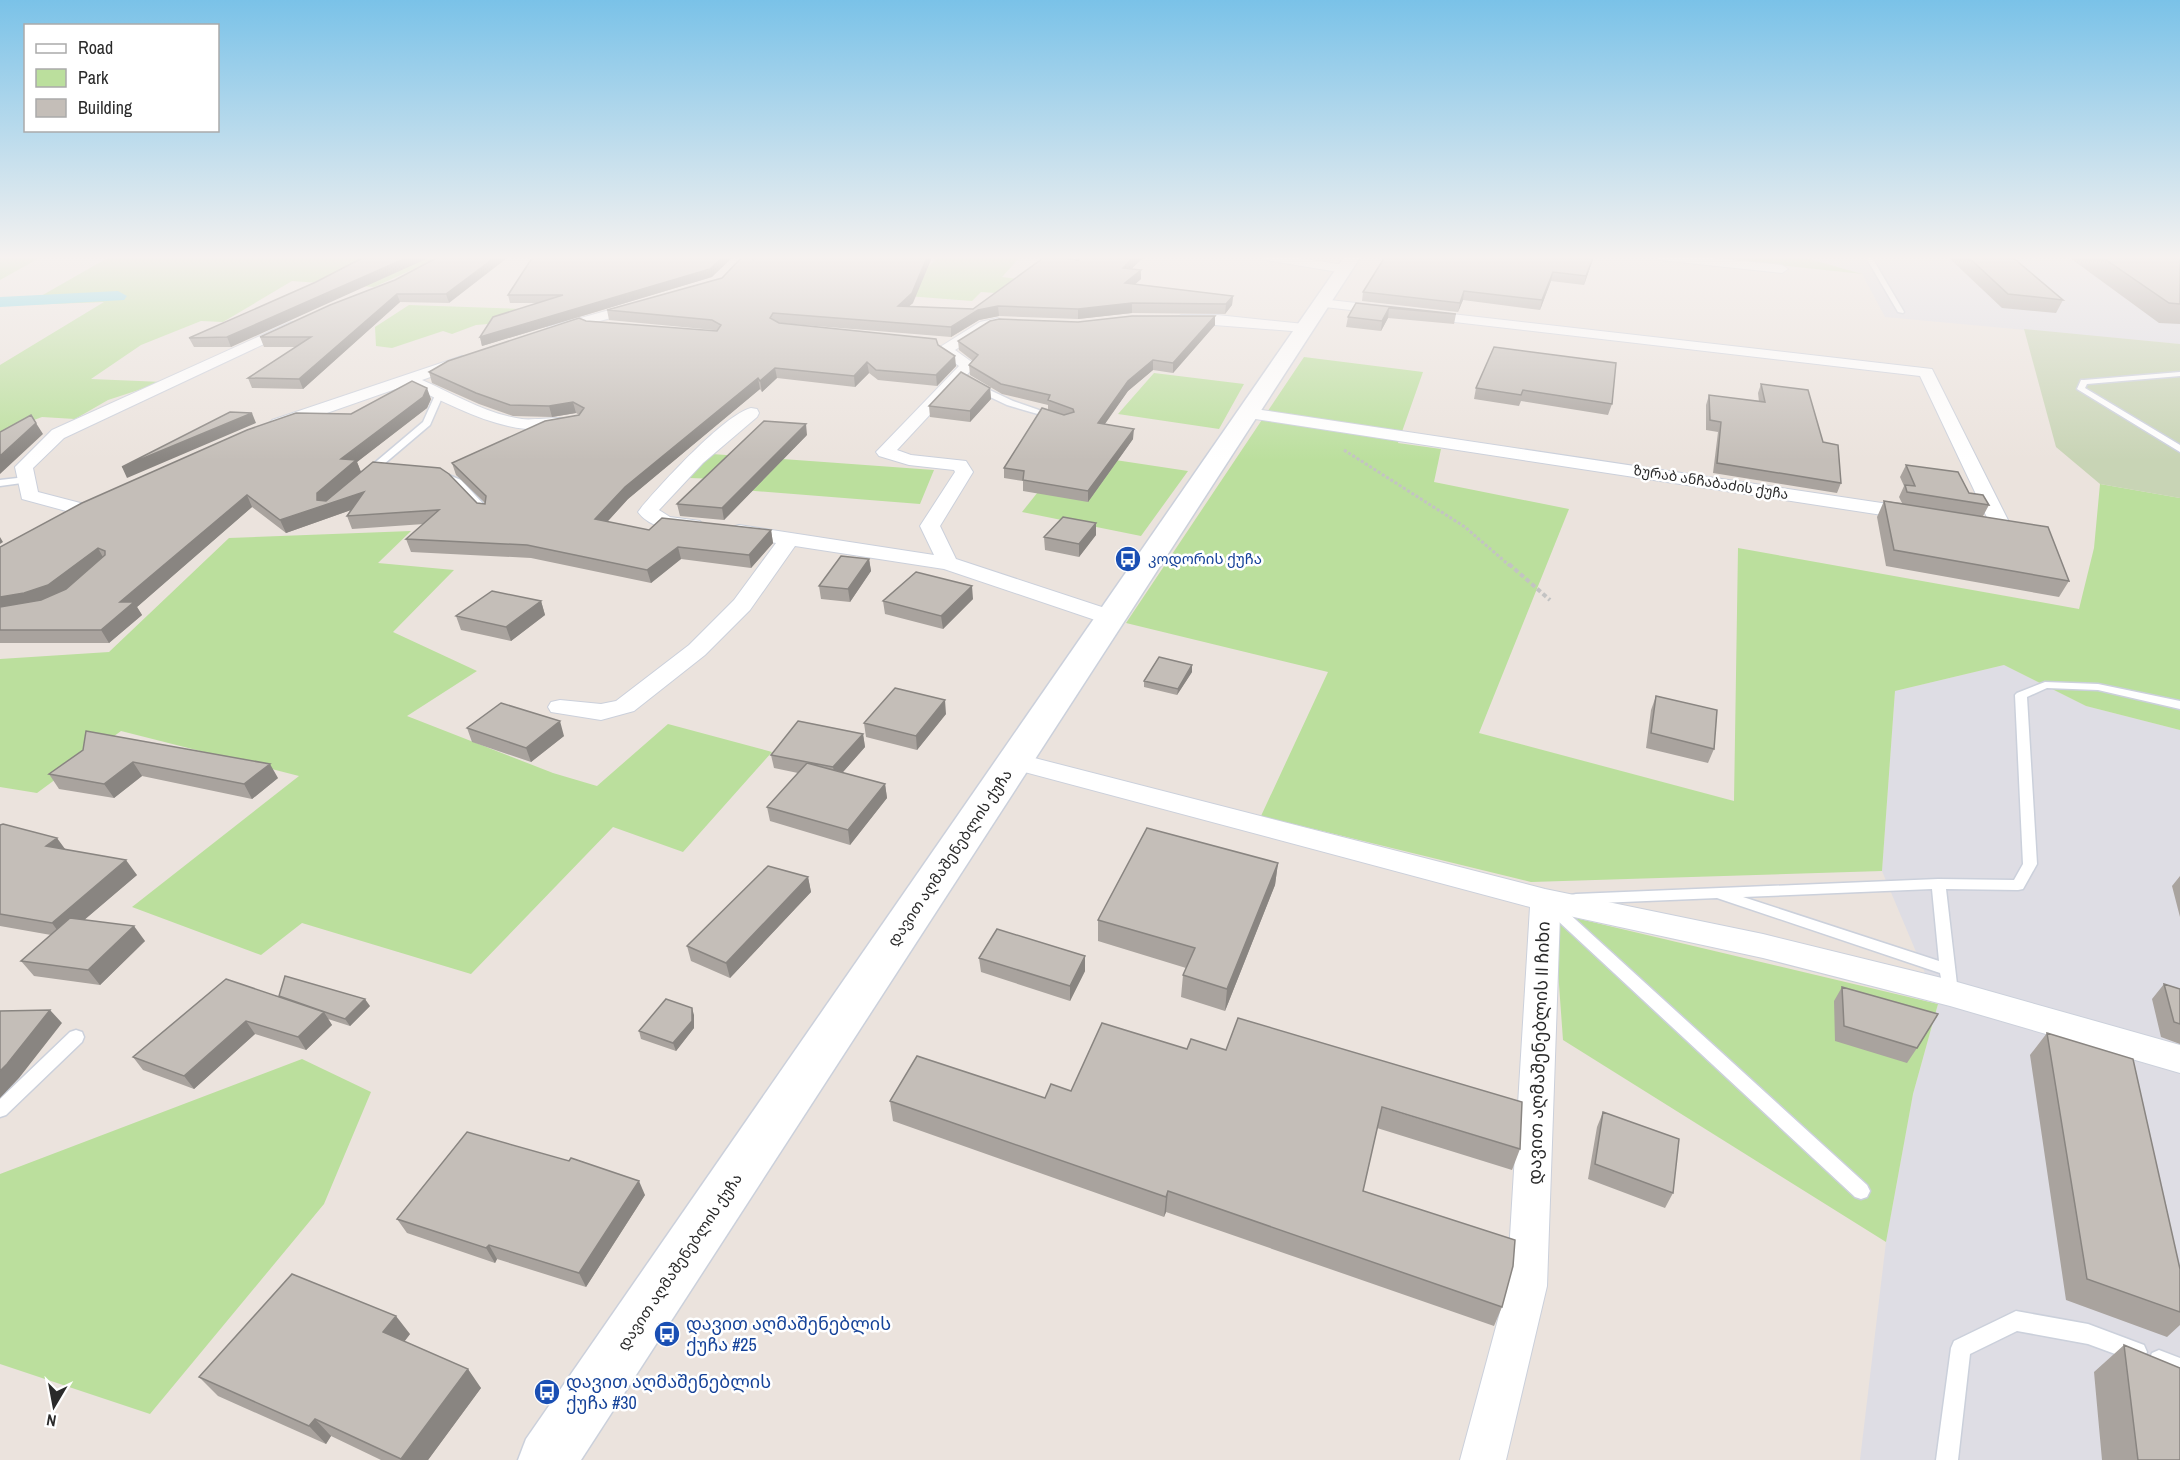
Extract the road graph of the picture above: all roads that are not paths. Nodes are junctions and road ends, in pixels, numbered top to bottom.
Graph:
1 (295, 324) edge
2 (573, 324) edge
3 (596, 324) edge
4 (992, 324) edge
5 (1307, 324) edge
6 (1401, 324) edge
7 (624, 328) edge
8 (534, 336) edge
9 (931, 341) edge
10 (952, 344) junction
11 (482, 354) edge
12 (2180, 374) edge
13 (961, 376) junction
14 (408, 380) junction
15 (440, 393) junction
16 (751, 413) dead end
17 (1248, 413) junction
18 (576, 420) edge
19 (1068, 421) edge
20 (267, 427) edge
21 (2180, 449) edge
22 (374, 468) junction
23 (386, 469) edge
24 (434, 474) edge
25 (26, 480) junction
26 (359, 482) edge
27 (0, 483) edge
28 (486, 512) edge
29 (1933, 517) edge
30 (61, 521) edge
31 (1979, 524) edge
32 (791, 537) junction
33 (948, 562) junction
34 (1112, 618) junction
35 (2180, 705) edge
36 (560, 707) dead end
37 (1015, 761) junction
38 (1938, 884) junction
39 (1714, 893) junction
40 (1545, 900) junction
41 (1948, 981) junction
42 (76, 1037) dead end
43 (2180, 1059) edge
44 (0, 1110) edge
45 (1861, 1191) dead end
46 (2180, 1368) edge
47 (547, 1460) edge
48 (1483, 1460) edge
49 (1947, 1460) edge

1 - 25 street
2 - 8 street
3 - 7 street
4 - 10 street
5 - 17 street, დავით აღმაშენებლის ქუჩა
6 - 31 street
9 - 10 street
10 - 13 street
11 - 14 street
12 - 21 lane
13 - 19 lane
13 - 33 street
14 - 15 street
14 - 20 street
15 - 18 street
15 - 22 lane
16 - 32 street
17 - 29 street, ზურაბ ანჩაბაძის ქუჩა
17 - 34 street, დავით აღმაშენებლის ქუჩა
22 - 23 lane
22 - 26 lane
24 - 28 lane
25 - 27 lane
25 - 30 street
32 - 33 street
32 - 36 street
33 - 34 street
34 - 37 street, დავით აღმაშენებლის ქუჩა
35 - 38 lane
37 - 40 street, დავით აღმაშენებლის II ჩიხი
37 - 47 street, დავით აღმაშენებლის ქუჩა
38 - 39 lane
38 - 41 lane
39 - 40 lane
39 - 41 lane
40 - 41 street
40 - 45 lane
40 - 48 street, დავით აღმაშენებლის II ჩიხი
41 - 43 street
42 - 44 lane
46 - 49 lane

